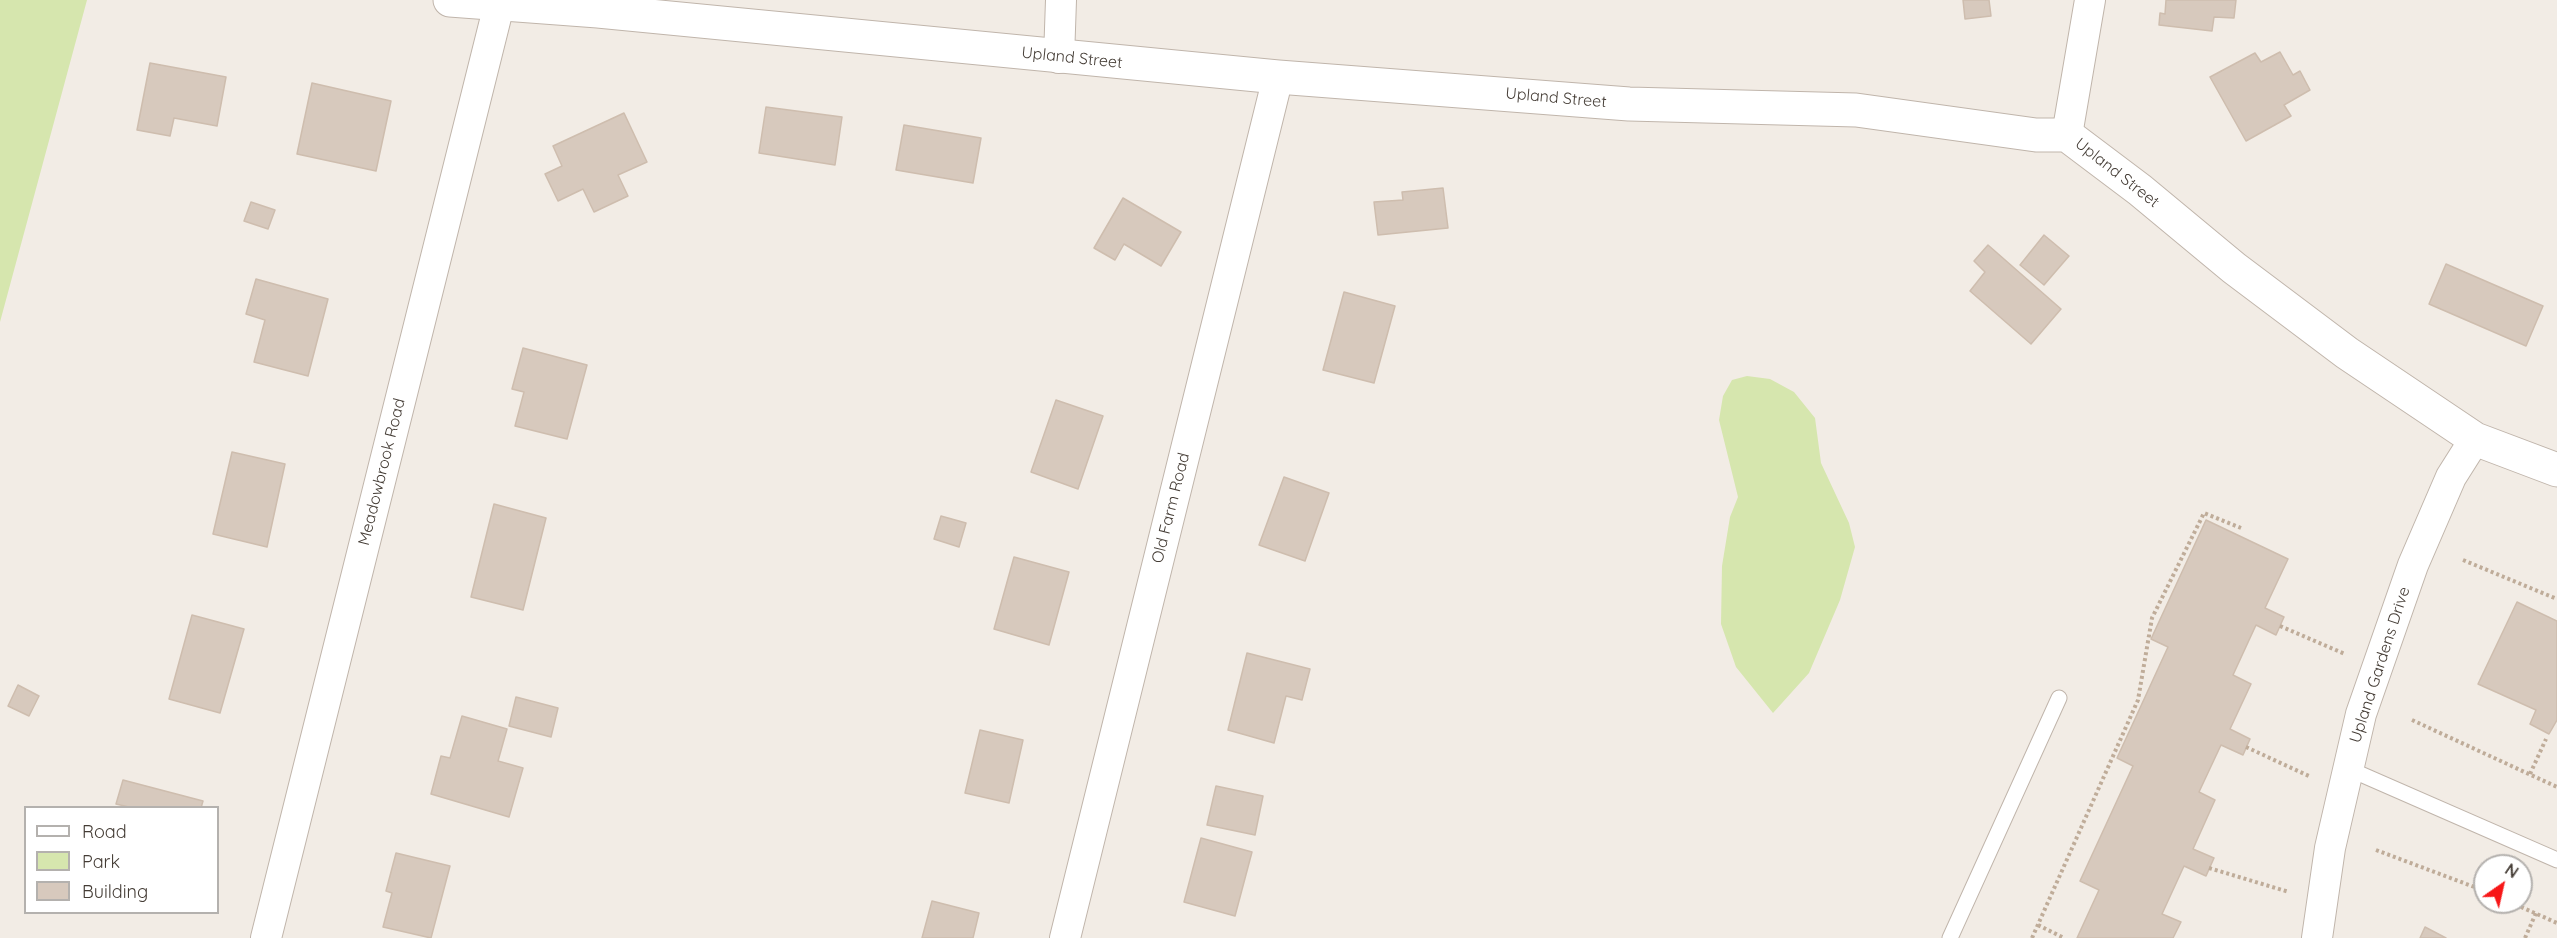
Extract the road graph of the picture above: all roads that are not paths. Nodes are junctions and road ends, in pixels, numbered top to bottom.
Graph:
1 (450, 0) edge
2 (1061, 0) edge
3 (2090, 0) edge
4 (499, 5) junction
5 (599, 6) edge
6 (1059, 58) junction
7 (1278, 77) junction
8 (2067, 135) junction
9 (2475, 439) junction
10 (2557, 470) edge
11 (2059, 698) dead end
12 (2349, 769) junction
13 (2557, 860) edge
14 (266, 938) edge
15 (1065, 938) edge
16 (1950, 938) edge
17 (2317, 938) edge

1 - 4 street, Upland Street
2 - 6 street
3 - 8 street
4 - 5 street, Upland Street
4 - 14 street, Meadowbrook Road
5 - 6 street, Upland Street
6 - 7 street, Upland Street
7 - 8 street, Upland Street
7 - 15 street, Old Farm Road
8 - 9 street, Upland Street
9 - 10 street, Upland Street
9 - 12 street, Upland Gardens Drive
11 - 16 lane
12 - 13 lane
12 - 17 street, Upland Gardens Drive

